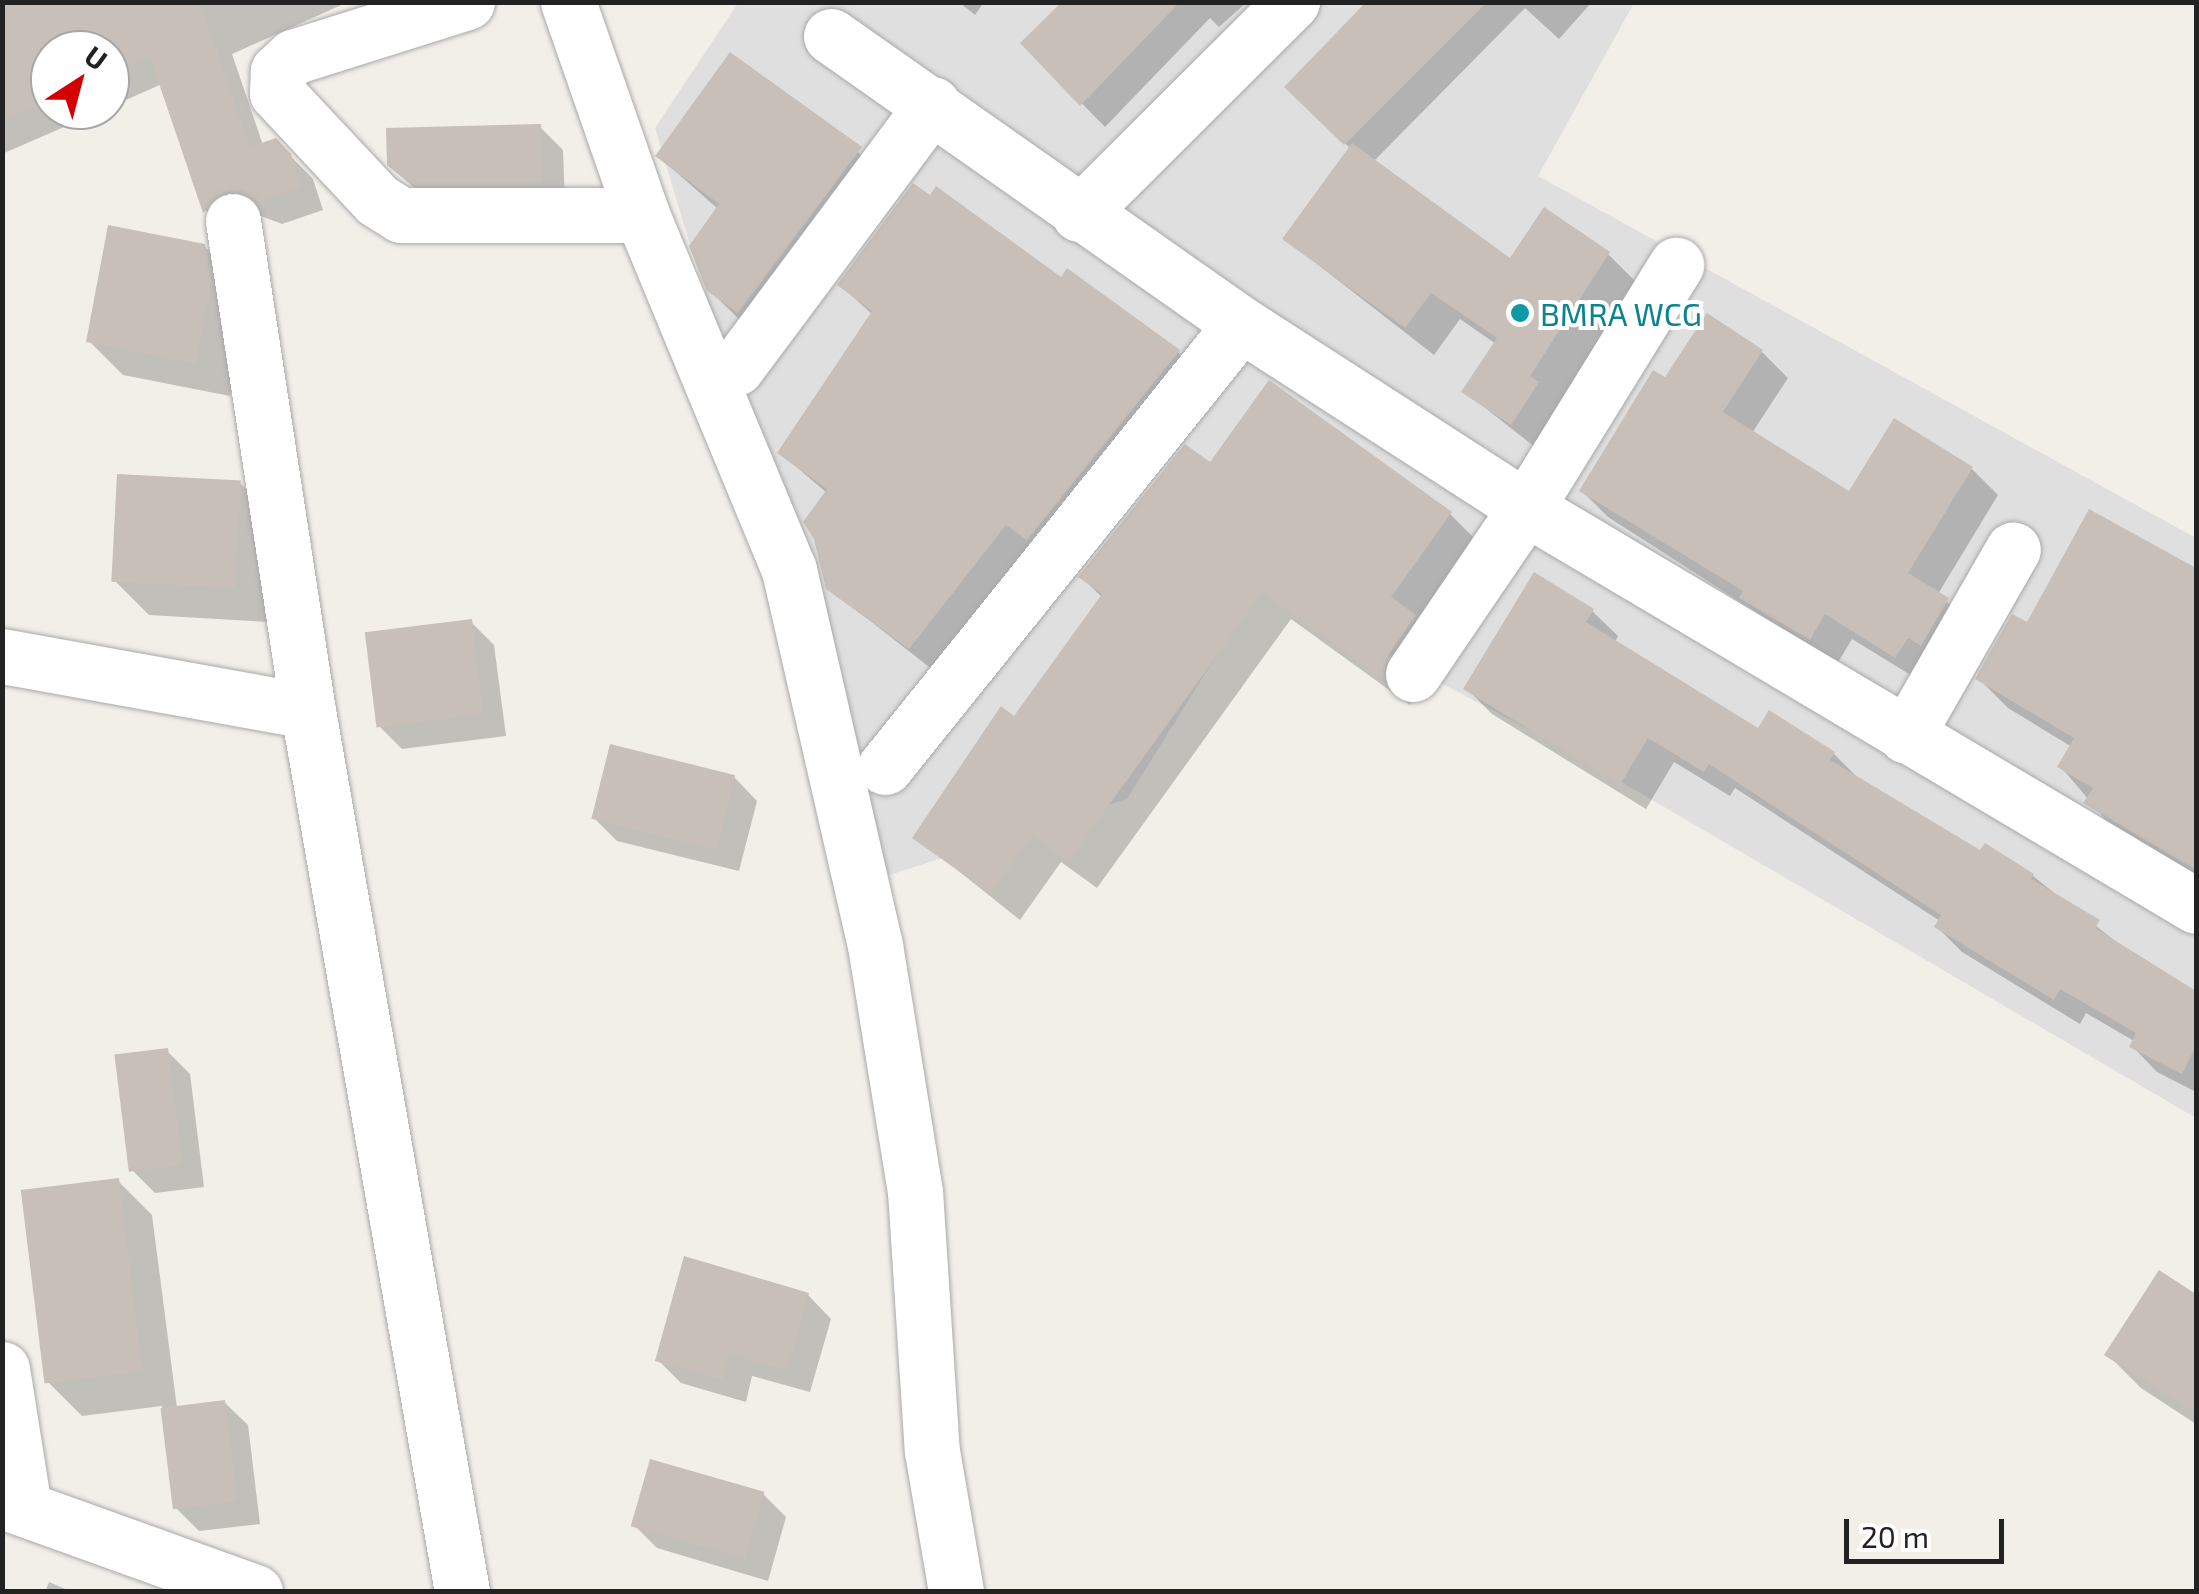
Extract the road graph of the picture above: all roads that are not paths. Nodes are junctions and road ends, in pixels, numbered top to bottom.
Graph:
1 (466, 2) edge
2 (568, 2) edge
3 (1292, 2) edge
4 (831, 36) dead end
5 (933, 104) junction
6 (1079, 214) junction
7 (642, 216) junction
8 (232, 220) dead end
9 (1676, 265) dead end
10 (1241, 324) junction
11 (736, 368) dead end
12 (1526, 508) junction
13 (2014, 549) dead end
14 (2, 656) edge
15 (1413, 674) dead end
16 (308, 711) junction
17 (1906, 736) junction
18 (885, 767) dead end
19 (2196, 906) edge
20 (2, 1370) edge
21 (13, 1504) edge
22 (254, 1592) edge
23 (462, 1592) edge
24 (956, 1592) edge

1 - 7 street
2 - 7 street
3 - 6 street
4 - 5 street
5 - 6 street
5 - 11 street
6 - 10 street
7 - 24 street
8 - 16 street
9 - 12 street
10 - 12 street
10 - 18 street
12 - 15 street
12 - 17 street
13 - 17 street
14 - 16 street
16 - 23 street
17 - 19 street
20 - 21 street
21 - 22 street

